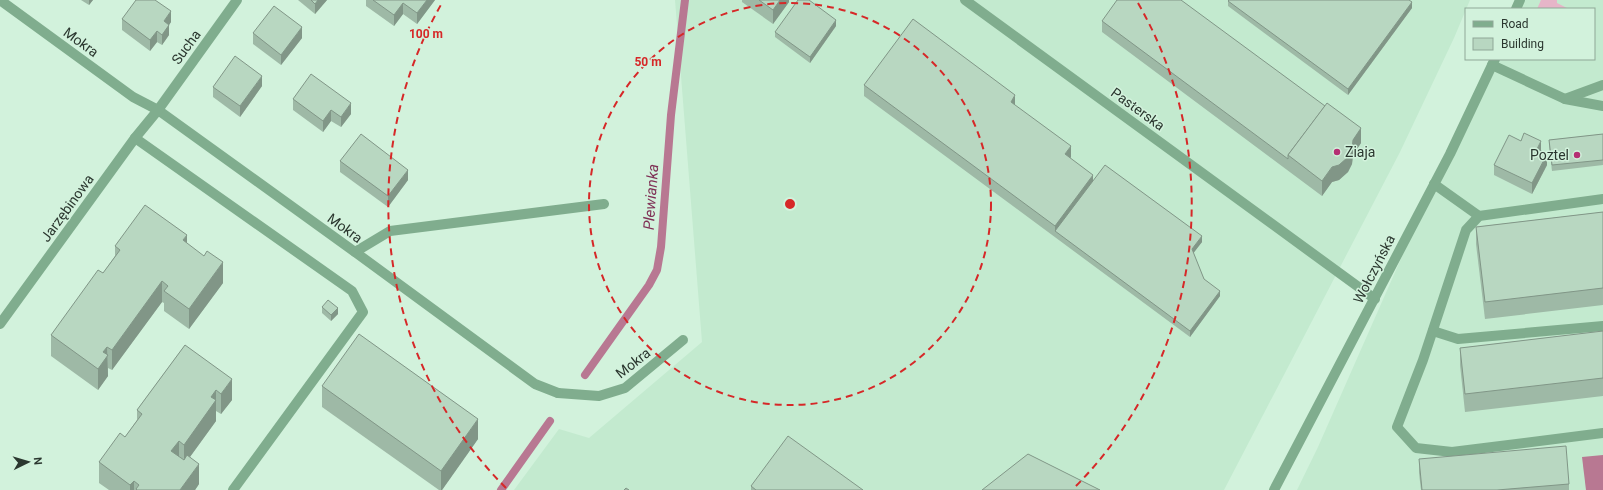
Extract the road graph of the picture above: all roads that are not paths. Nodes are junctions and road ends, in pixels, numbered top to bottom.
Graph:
1 (0, 0) edge
2 (236, 0) edge
3 (965, 0) edge
4 (1494, 62) edge
5 (1603, 85) edge
6 (1565, 99) junction
7 (1603, 106) edge
8 (158, 110) junction
9 (135, 138) junction
10 (1434, 184) junction
11 (1603, 199) edge
12 (604, 204) dead end
13 (1479, 216) junction
14 (355, 252) junction
15 (1375, 300) junction
16 (0, 324) edge
17 (1603, 326) edge
18 (1433, 331) junction
19 (683, 340) dead end
20 (1603, 432) edge
21 (233, 490) edge
22 (1274, 490) edge

1 - 8 street, Mokra
2 - 8 street, Sucha
3 - 15 street, Pasterska
4 - 6 street
4 - 10 street, Wołczyńska
5 - 6 street
6 - 7 street
8 - 9 street, Jarzębinowa
8 - 14 street, Mokra
9 - 16 street, Jarzębinowa
9 - 21 street
10 - 13 street
10 - 15 street, Wołczyńska
11 - 13 street
12 - 14 street
13 - 18 street
14 - 19 street, Mokra
15 - 22 street, Wołczyńska
17 - 18 street
18 - 20 street

